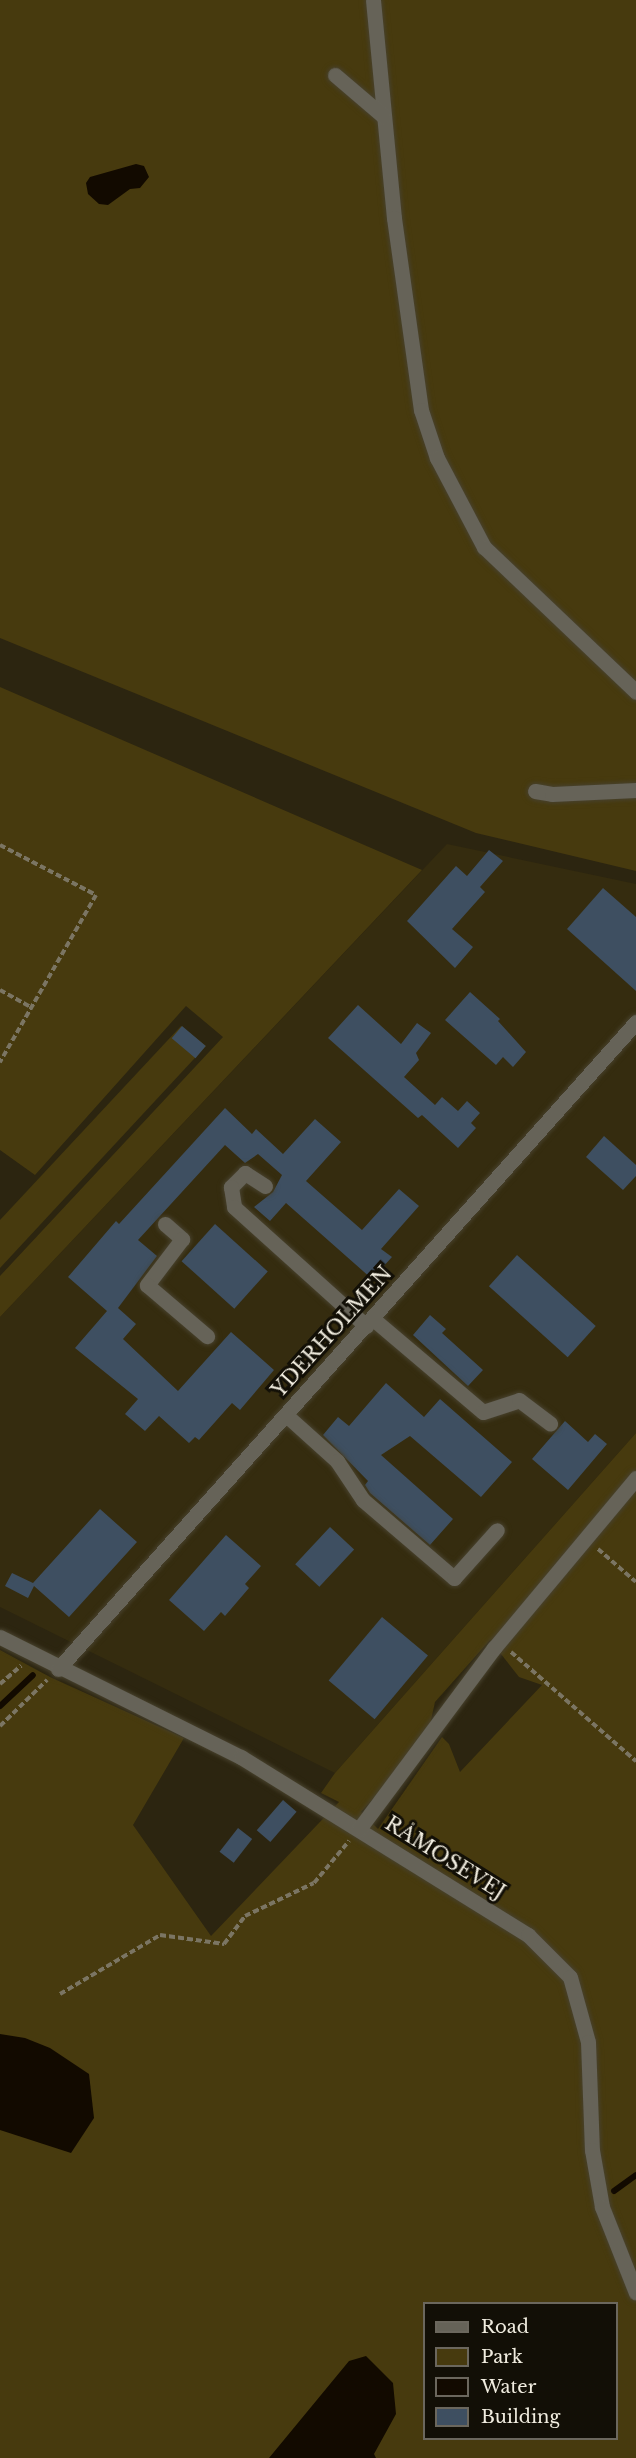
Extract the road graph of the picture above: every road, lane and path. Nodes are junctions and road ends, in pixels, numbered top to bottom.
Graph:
1 (373, 0) edge
2 (335, 75) dead end
3 (383, 116) junction
4 (636, 692) edge
5 (636, 790) edge
6 (535, 791) dead end
7 (0, 845) edge
8 (0, 990) edge
9 (31, 1007) junction
10 (636, 1022) edge
11 (0, 1062) edge
12 (265, 1186) dead end
13 (165, 1224) dead end
14 (369, 1322) junction
15 (207, 1336) dead end
16 (286, 1415) junction
17 (549, 1423) dead end
18 (636, 1478) edge
19 (497, 1530) dead end
20 (584, 1536) junction
21 (636, 1582) edge
22 (0, 1637) edge
23 (499, 1641) junction
24 (58, 1669) junction
25 (0, 1726) edge
26 (636, 1761) edge
27 (359, 1829) junction
28 (60, 1994) dead end
29 (636, 2293) edge

1 - 3 street
2 - 3 street
3 - 4 street
5 - 6 street
7 - 9 path
8 - 9 path
9 - 11 path
10 - 14 street, YDERHOLMEN
12 - 14 street
13 - 15 street
14 - 16 street, YDERHOLMEN
14 - 17 street
16 - 19 street
16 - 24 street, YDERHOLMEN
18 - 20 street
20 - 21 path
20 - 23 street
22 - 24 street, RÅMOSEVEJ
23 - 26 path
23 - 27 street
24 - 25 path
24 - 27 street, RÅMOSEVEJ
27 - 28 path
27 - 29 street, RÅMOSEVEJ

